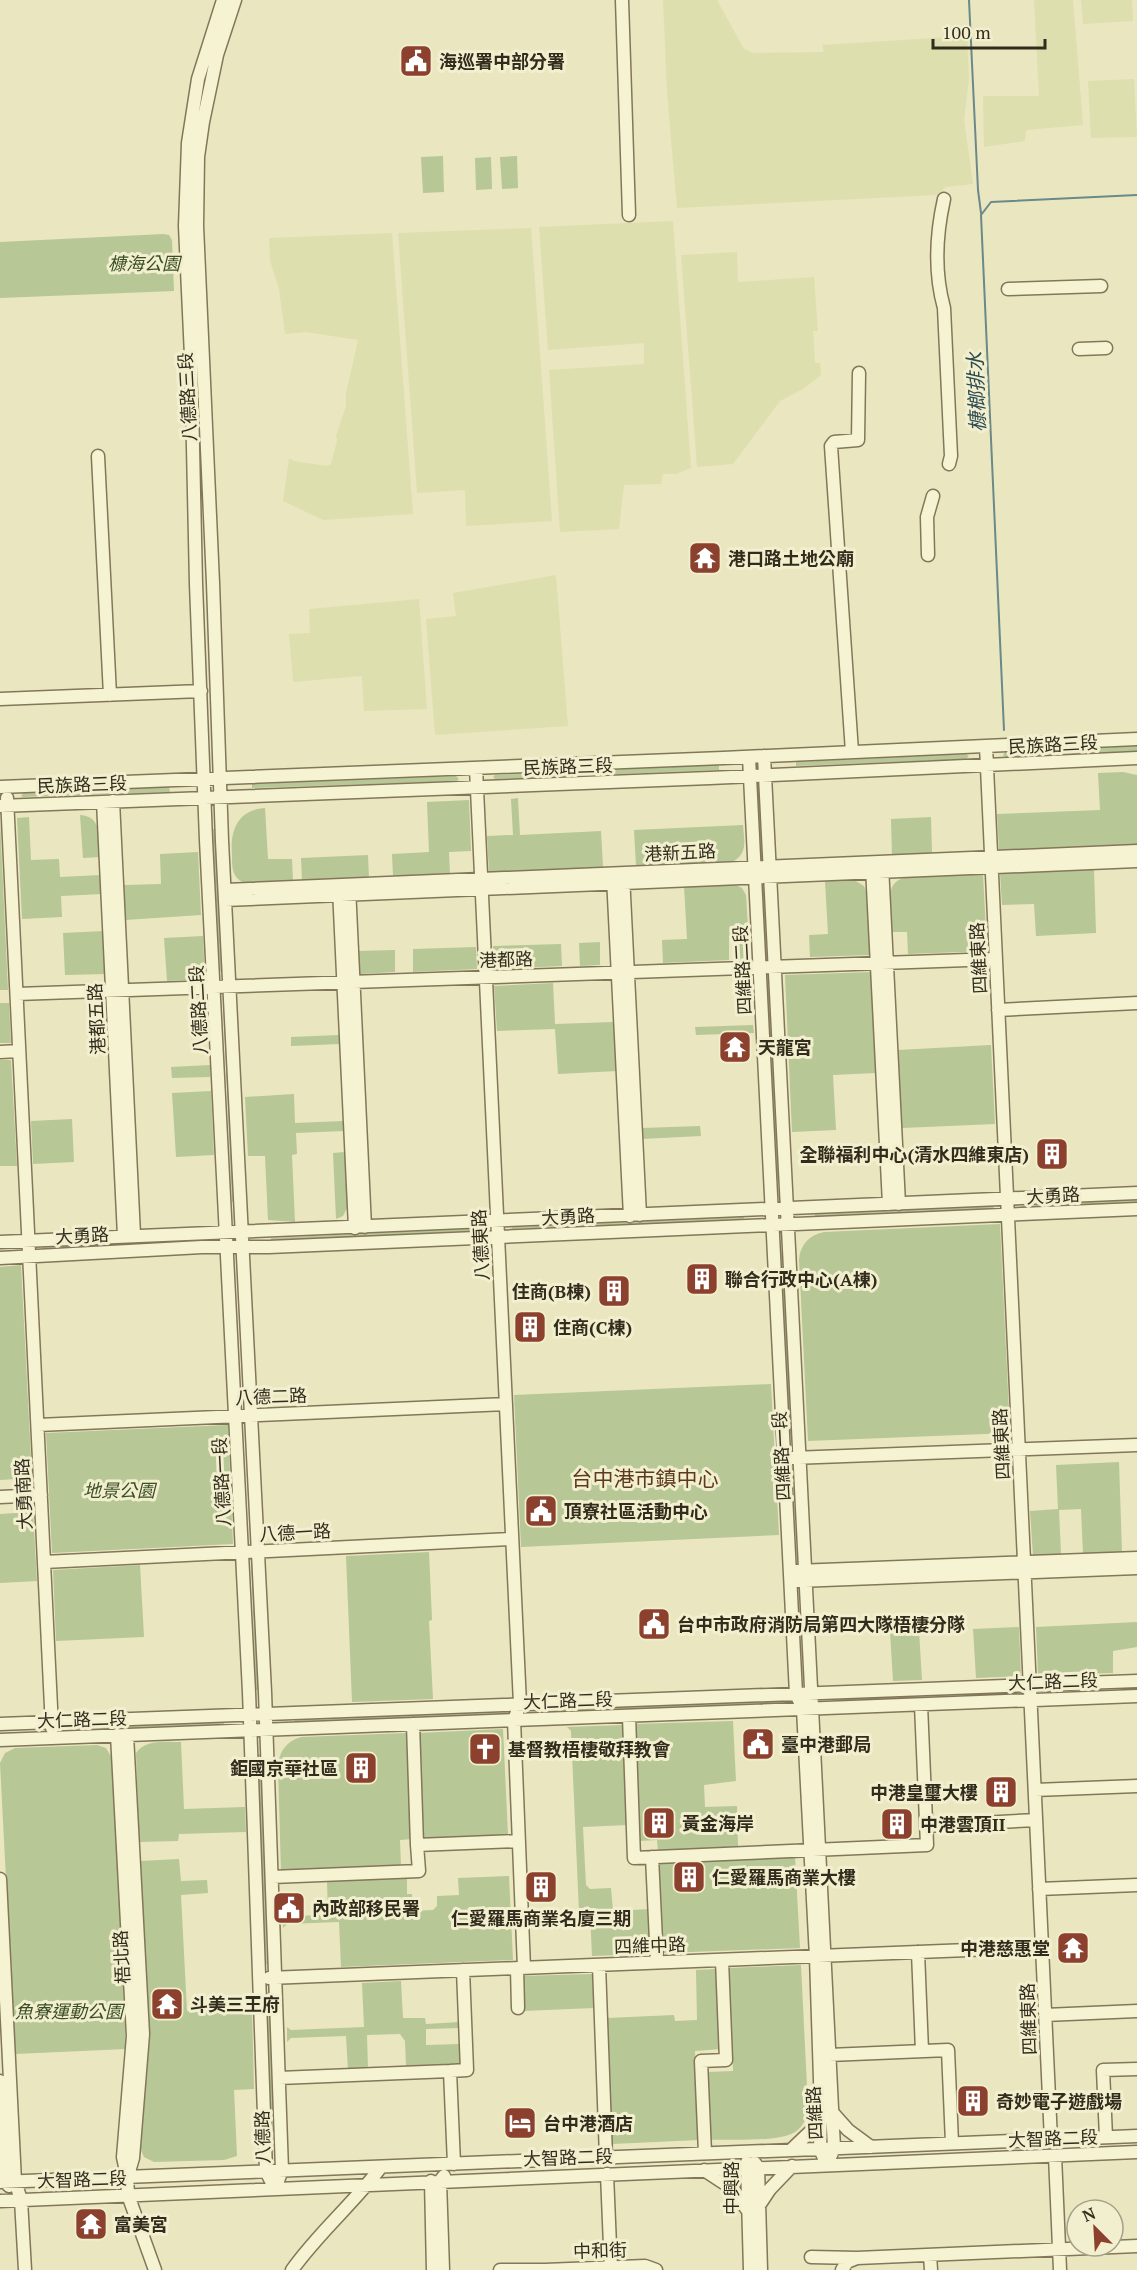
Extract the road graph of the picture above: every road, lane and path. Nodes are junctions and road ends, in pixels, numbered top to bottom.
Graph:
1 (223, 0) edge
2 (235, 0) edge
3 (622, 0) edge
4 (944, 199) dead end
5 (629, 215) dead end
6 (191, 226) junction
7 (1101, 286) dead end
8 (1008, 289) dead end
9 (1106, 348) dead end
10 (1079, 349) dead end
11 (859, 373) dead end
12 (98, 456) dead end
13 (949, 464) dead end
14 (933, 496) dead end
15 (928, 555) dead end
16 (201, 692) junction
17 (110, 695) junction
18 (0, 699) edge
19 (1137, 739) edge
20 (986, 746) junction
21 (852, 752) junction
22 (764, 756) junction
23 (749, 757) junction
24 (1137, 758) edge
25 (1116, 759) junction
26 (987, 765) junction
27 (1137, 765) edge
28 (476, 768) junction
29 (765, 775) junction
30 (750, 776) junction
31 (220, 778) junction
32 (204, 779) junction
33 (3, 786) edge
34 (477, 787) junction
35 (221, 797) junction
36 (205, 798) junction
37 (108, 801) junction
38 (4, 806) edge
39 (1137, 851) edge
40 (1137, 861) edge
41 (991, 863) junction
42 (877, 868) junction
43 (755, 872) junction
44 (770, 872) junction
45 (618, 878) junction
46 (481, 884) junction
47 (344, 890) junction
48 (225, 895) junction
49 (996, 959) junction
50 (882, 963) junction
51 (774, 967) junction
52 (760, 968) junction
53 (623, 972) junction
54 (486, 977) junction
55 (348, 982) junction
56 (214, 987) junction
57 (230, 987) junction
58 (118, 991) junction
59 (17, 994) junction
60 (1137, 1003) edge
61 (998, 1010) junction
62 (20, 1051) junction
63 (0, 1052) edge
64 (1137, 1193) edge
65 (1007, 1199) junction
66 (894, 1204) junction
67 (1137, 1209) edge
68 (635, 1215) junction
69 (1008, 1215) junction
70 (772, 1217) junction
71 (787, 1217) junction
72 (497, 1221) junction
73 (360, 1228) junction
74 (129, 1235) junction
75 (498, 1237) junction
76 (228, 1240) junction
77 (243, 1240) junction
78 (0, 1242) edge
79 (29, 1248) junction
80 (0, 1258) edge
81 (506, 1404) junction
82 (252, 1415) junction
83 (236, 1416) junction
84 (38, 1425) junction
85 (1137, 1445) edge
86 (1019, 1449) junction
87 (799, 1458) junction
88 (784, 1459) junction
89 (255, 1481) junction
90 (239, 1482) junction
91 (41, 1495) junction
92 (0, 1497) edge
93 (513, 1539) junction
94 (258, 1551) junction
95 (243, 1552) junction
96 (1137, 1558) edge
97 (44, 1562) junction
98 (1025, 1567) junction
99 (1137, 1568) edge
100 (805, 1575) junction
101 (790, 1576) junction
102 (1137, 1681) edge
103 (1030, 1685) junction
104 (811, 1693) junction
105 (796, 1694) junction
106 (1137, 1696) edge
107 (1031, 1700) junction
108 (520, 1704) junction
109 (921, 1704) junction
110 (807, 1709) junction
111 (629, 1716) junction
112 (514, 1720) junction
113 (52, 1722) junction
114 (251, 1722) junction
115 (266, 1722) junction
116 (0, 1724) edge
117 (413, 1724) junction
118 (122, 1735) junction
119 (53, 1738) junction
120 (0, 1740) edge
121 (1137, 1786) edge
122 (1035, 1790) junction
123 (1036, 1820) junction
124 (926, 1826) junction
125 (519, 1840) junction
126 (417, 1845) junction
127 (815, 1850) junction
128 (652, 1857) junction
129 (272, 1878) junction
130 (0, 1879) edge
131 (1137, 1885) edge
132 (1039, 1889) junction
133 (1041, 1947) junction
134 (918, 1952) junction
135 (821, 1956) junction
136 (722, 1960) junction
137 (657, 1962) junction
138 (598, 1965) junction
139 (521, 1968) junction
140 (463, 1970) junction
141 (260, 1978) junction
142 (275, 1978) junction
143 (518, 2008) dead end
144 (1137, 2011) edge
145 (1046, 2015) junction
146 (922, 2051) junction
147 (829, 2055) junction
148 (819, 2065) junction
149 (1137, 2069) edge
150 (450, 2071) junction
151 (279, 2078) junction
152 (0, 2081) edge
153 (826, 2111) junction
154 (1137, 2136) edge
155 (1106, 2137) junction
156 (1051, 2140) junction
157 (952, 2143) junction
158 (871, 2147) junction
159 (834, 2148) junction
160 (820, 2149) junction
161 (792, 2150) junction
162 (748, 2152) junction
163 (1137, 2152) edge
164 (705, 2153) junction
165 (1055, 2156) junction
166 (606, 2157) junction
167 (454, 2164) junction
168 (827, 2165) junction
169 (381, 2166) junction
170 (792, 2166) junction
171 (752, 2168) junction
172 (282, 2170) junction
173 (704, 2170) junction
174 (266, 2171) junction
175 (607, 2174) junction
176 (127, 2176) junction
177 (7, 2181) edge
178 (436, 2181) junction
179 (368, 2184) junction
180 (275, 2190) junction
181 (128, 2195) junction
182 (21, 2200) junction
183 (0, 2201) edge
184 (753, 2209) junction
185 (1137, 2246) edge
186 (1059, 2249) junction
187 (930, 2255) junction
188 (811, 2257) dead end
189 (856, 2258) junction
190 (611, 2269) edge
191 (25, 2270) edge
192 (155, 2270) edge
193 (292, 2270) edge
194 (433, 2270) edge
195 (443, 2270) edge
196 (500, 2270) edge
197 (545, 2270) edge
198 (656, 2270) edge
199 (750, 2270) edge
200 (761, 2270) edge
201 (842, 2270) edge
202 (931, 2270) edge
203 (1060, 2270) edge

1 - 6 street, 八德路三段
2 - 6 street, 八德路三段
3 - 5 street
4 - 13 street
6 - 16 street, 八德路三段
6 - 31 street, 八德路三段
7 - 8 street
9 - 10 street
11 - 21 street
12 - 17 street
14 - 15 street
16 - 17 street
16 - 32 street, 八德路三段
17 - 18 street
19 - 20 street, 民族路三段
20 - 21 street, 民族路三段
20 - 26 street, 四維東路
21 - 22 street, 民族路三段
22 - 23 street, 民族路三段
22 - 29 street, 四維路二段
23 - 28 street, 民族路三段
23 - 30 street, 四維路二段
24 - 25 street, 民族路三段
25 - 26 street, 民族路三段
25 - 27 street
26 - 29 street, 民族路三段
26 - 41 street, 四維東路
28 - 31 street, 民族路三段
28 - 34 street, 八德東路
29 - 30 street, 民族路三段
29 - 44 street, 四維路二段
30 - 34 street, 民族路三段
30 - 43 street, 四維路二段
31 - 32 street, 民族路三段
31 - 35 street, 八德路三段
32 - 33 street, 民族路三段
32 - 36 street, 八德路二段
33 - 38 street, 大勇南路
34 - 35 street, 民族路三段
34 - 46 street, 八德東路
35 - 36 street, 民族路三段
35 - 48 street, 八德路二段
36 - 37 street, 民族路三段
36 - 56 street, 八德路二段
37 - 38 street, 民族路三段
37 - 58 street, 港都五路
38 - 59 street, 大勇南路
39 - 41 street, 港新五路
40 - 41 street, 港新五路
41 - 42 street, 港新五路
41 - 49 street, 四維東路
42 - 44 street, 港新五路
42 - 50 street
43 - 44 street, 港新五路
43 - 45 street, 港新五路
43 - 52 street, 四維路二段
44 - 51 street, 四維路二段
45 - 46 street, 港新五路
45 - 53 street
46 - 47 street, 港新五路
46 - 54 street, 八德東路
47 - 48 street, 港新五路
47 - 55 street
48 - 57 street, 八德路二段
49 - 50 street, 港都路
49 - 61 street, 四維東路
50 - 51 street, 港都路
50 - 66 street
51 - 52 street, 港都路
51 - 71 street, 四維路二段
52 - 53 street, 港都路
52 - 70 street, 四維路二段
53 - 54 street, 港都路
53 - 68 street
54 - 55 street, 港都路
54 - 72 street, 八德東路
55 - 57 street, 港都路
55 - 73 street
56 - 57 street, 港都路
56 - 58 street, 港都路
56 - 76 street, 八德路二段
57 - 77 street, 八德路二段
58 - 59 street, 港都路
58 - 74 street, 港都五路
59 - 62 street, 大勇南路
60 - 61 street
61 - 65 street, 四維東路
62 - 63 street
62 - 79 street, 大勇南路
64 - 65 street, 大勇路
65 - 66 street, 大勇路
65 - 69 street, 四維東路
66 - 71 street, 大勇路
67 - 69 street, 大勇路
68 - 70 street, 大勇路
68 - 72 street, 大勇路
69 - 71 street, 大勇路
69 - 86 street, 四維東路
70 - 71 street, 大勇路
70 - 75 street, 大勇路
70 - 88 street, 四維路一段
71 - 87 street, 四維路一段
72 - 73 street, 大勇路
72 - 75 street, 八德東路
73 - 77 street, 大勇路
74 - 76 street, 大勇路
74 - 79 street, 大勇路
75 - 77 street, 大勇路
75 - 81 street, 八德東路
76 - 77 street, 大勇路
76 - 79 street, 大勇路
76 - 83 street, 八德路一段
77 - 82 street, 八德路一段
78 - 79 street, 大勇路
79 - 80 street, 大勇路
79 - 84 street, 大勇南路
81 - 82 street, 八德二路
81 - 93 street, 八德東路
82 - 83 street, 八德二路
82 - 89 street, 八德路一段
83 - 84 street, 八德二路
83 - 90 street, 八德路一段
84 - 91 street, 大勇南路
85 - 86 street
86 - 87 street
86 - 98 street, 四維東路
87 - 88 street
87 - 100 street, 四維路一段
88 - 101 street, 四維路一段
89 - 90 street
89 - 94 street, 八德路一段
90 - 95 street, 八德路一段
91 - 92 street
91 - 97 street, 大勇南路
93 - 94 street, 八德一路
93 - 108 street, 八德東路
94 - 95 street, 八德一路
94 - 115 street, 八德路一段
95 - 97 street, 八德一路
95 - 114 street, 八德路一段
96 - 98 street
97 - 113 street, 大勇南路
98 - 99 street
98 - 100 street
98 - 103 street, 四維東路
100 - 101 street
100 - 104 street, 四維路一段
101 - 105 street, 四維路一段
102 - 103 street, 大仁路二段
103 - 104 street, 大仁路二段
103 - 107 street, 四維東路
104 - 105 street, 大仁路二段
104 - 110 street, 四維路
105 - 108 street, 大仁路二段
105 - 110 street, 四維路
106 - 107 street, 大仁路二段
107 - 109 street, 大仁路二段
107 - 122 street, 四維東路
108 - 112 street, 八德東路
108 - 115 street, 大仁路二段
109 - 110 street, 大仁路二段
109 - 124 street
110 - 111 street, 大仁路二段
110 - 127 street, 四維路
111 - 112 street, 大仁路二段
111 - 128 street
112 - 117 street, 大仁路二段
112 - 125 street
113 - 114 street, 大仁路二段
113 - 116 street, 大仁路二段
113 - 119 street, 大勇南路
114 - 115 street, 大仁路二段
114 - 118 street, 大仁路二段
114 - 141 street, 八德路
115 - 117 street, 大仁路二段
115 - 129 street, 八德路
117 - 126 street
118 - 119 street, 大仁路二段
118 - 176 street, 梧北路
119 - 120 street, 大仁路二段
121 - 122 street
122 - 123 street, 四維東路
123 - 124 street
123 - 132 street, 四維東路
124 - 127 street
125 - 126 street
125 - 139 street
126 - 129 street
127 - 128 street
127 - 135 street, 四維路
128 - 137 street
129 - 142 street, 八德路
130 - 177 street
131 - 132 street
132 - 133 street, 四維東路
133 - 134 street, 四維中路
133 - 145 street, 四維東路
134 - 135 street, 四維中路
134 - 146 street
135 - 136 street, 四維中路
135 - 147 street, 四維路
135 - 148 street, 四維路
136 - 137 street, 四維中路
136 - 164 street
137 - 138 street, 四維中路
138 - 139 street, 四維中路
138 - 166 street
139 - 140 street, 四維中路
139 - 143 street
140 - 142 street, 四維中路
140 - 150 street
141 - 142 street, 四維中路
141 - 174 street, 八德路
142 - 151 street, 八德路
144 - 145 street
145 - 156 street, 四維東路
146 - 147 street
146 - 157 street
147 - 148 street
147 - 153 street, 四維路
148 - 153 street, 四維路
149 - 155 street
150 - 151 street
150 - 167 street
151 - 172 street, 八德路
152 - 177 street
153 - 158 street
153 - 159 street, 四維路
153 - 160 street, 四維路
153 - 161 street
154 - 155 street, 大智路二段
155 - 156 street, 大智路二段
156 - 157 street, 大智路二段
157 - 158 street, 大智路二段
158 - 159 street, 大智路二段
159 - 160 street, 大智路二段
159 - 168 street, 四維路
160 - 161 street, 大智路二段
160 - 168 street, 四維路
161 - 162 street, 大智路二段
162 - 164 street, 大智路二段
162 - 171 street, 中興路
163 - 165 street, 大智路二段
164 - 166 street, 大智路二段
165 - 168 street, 大智路二段
165 - 186 street
166 - 167 street, 大智路二段
167 - 169 street, 大智路二段
167 - 178 street
168 - 170 street, 大智路二段
169 - 172 street, 大智路二段
169 - 179 street
170 - 171 street, 大智路二段
170 - 184 street
171 - 173 street, 大智路二段
171 - 184 street, 中興路
172 - 174 street, 大智路二段
172 - 180 street, 八德路
173 - 175 street, 大智路二段
173 - 184 street
174 - 176 street, 大智路二段
174 - 180 street, 八德路
175 - 178 street, 大智路二段
175 - 190 street
176 - 177 street, 大智路二段
176 - 181 street, 梧北路
177 - 182 street
178 - 179 street, 大智路二段
178 - 194 street
178 - 195 street
179 - 180 street, 大智路二段
179 - 193 street
180 - 181 street, 大智路二段
181 - 182 street, 大智路二段
181 - 192 street, 梧北路
182 - 183 street, 大智路二段
182 - 191 street
184 - 199 street, 中興路
184 - 200 street, 中興路
185 - 186 street
186 - 187 street
186 - 203 street
187 - 189 street
187 - 202 street
188 - 189 street
189 - 201 street
190 - 197 street, 中和街
190 - 198 street, 中和街
196 - 197 street, 中和街

